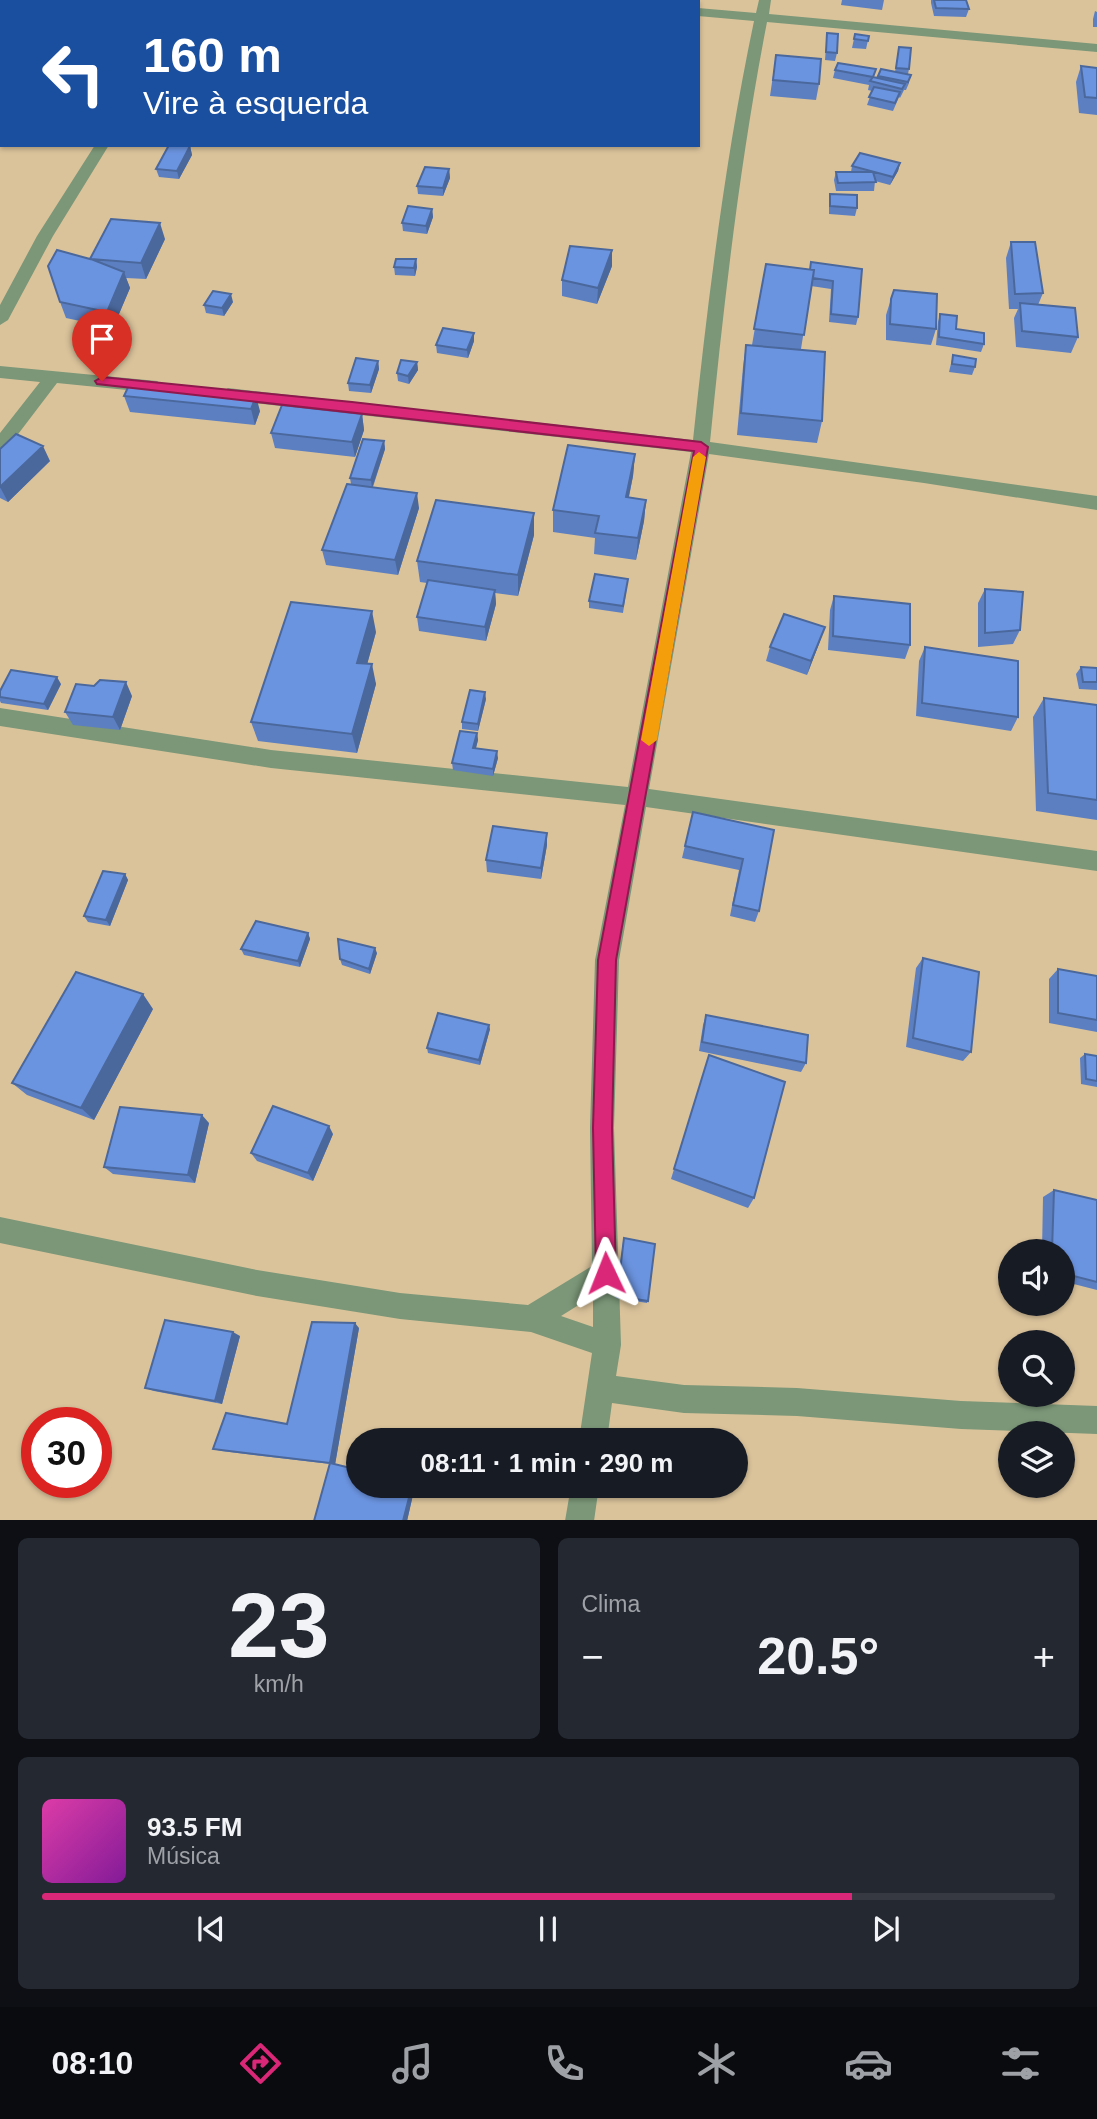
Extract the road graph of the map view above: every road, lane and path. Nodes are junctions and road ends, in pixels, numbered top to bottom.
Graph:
1 (764, 9) edge
2 (700, 12) edge
3 (1097, 48) edge
4 (101, 147) edge
5 (0, 320) edge
6 (0, 372) edge
7 (53, 376) junction
8 (170, 388) edge
9 (209, 393) edge
10 (0, 446) edge
11 (701, 447) junction
12 (1097, 503) edge
13 (0, 717) edge
14 (639, 797) junction
15 (1097, 861) edge
16 (0, 1230) edge
17 (606, 1273) junction
18 (531, 1319) junction
19 (607, 1345) junction
20 (602, 1388) junction
21 (1097, 1420) edge
22 (595, 1428) edge
23 (583, 1498) edge
24 (579, 1520) edge

1 - 2 street
1 - 3 street
1 - 11 street
4 - 5 street
6 - 7 street
7 - 8 street
7 - 10 street
9 - 11 street
11 - 12 street
11 - 14 street
13 - 14 street
14 - 15 street
14 - 17 street
16 - 18 street
17 - 18 street
17 - 19 street
18 - 19 street
19 - 20 street
20 - 21 street
20 - 22 street
23 - 24 street

